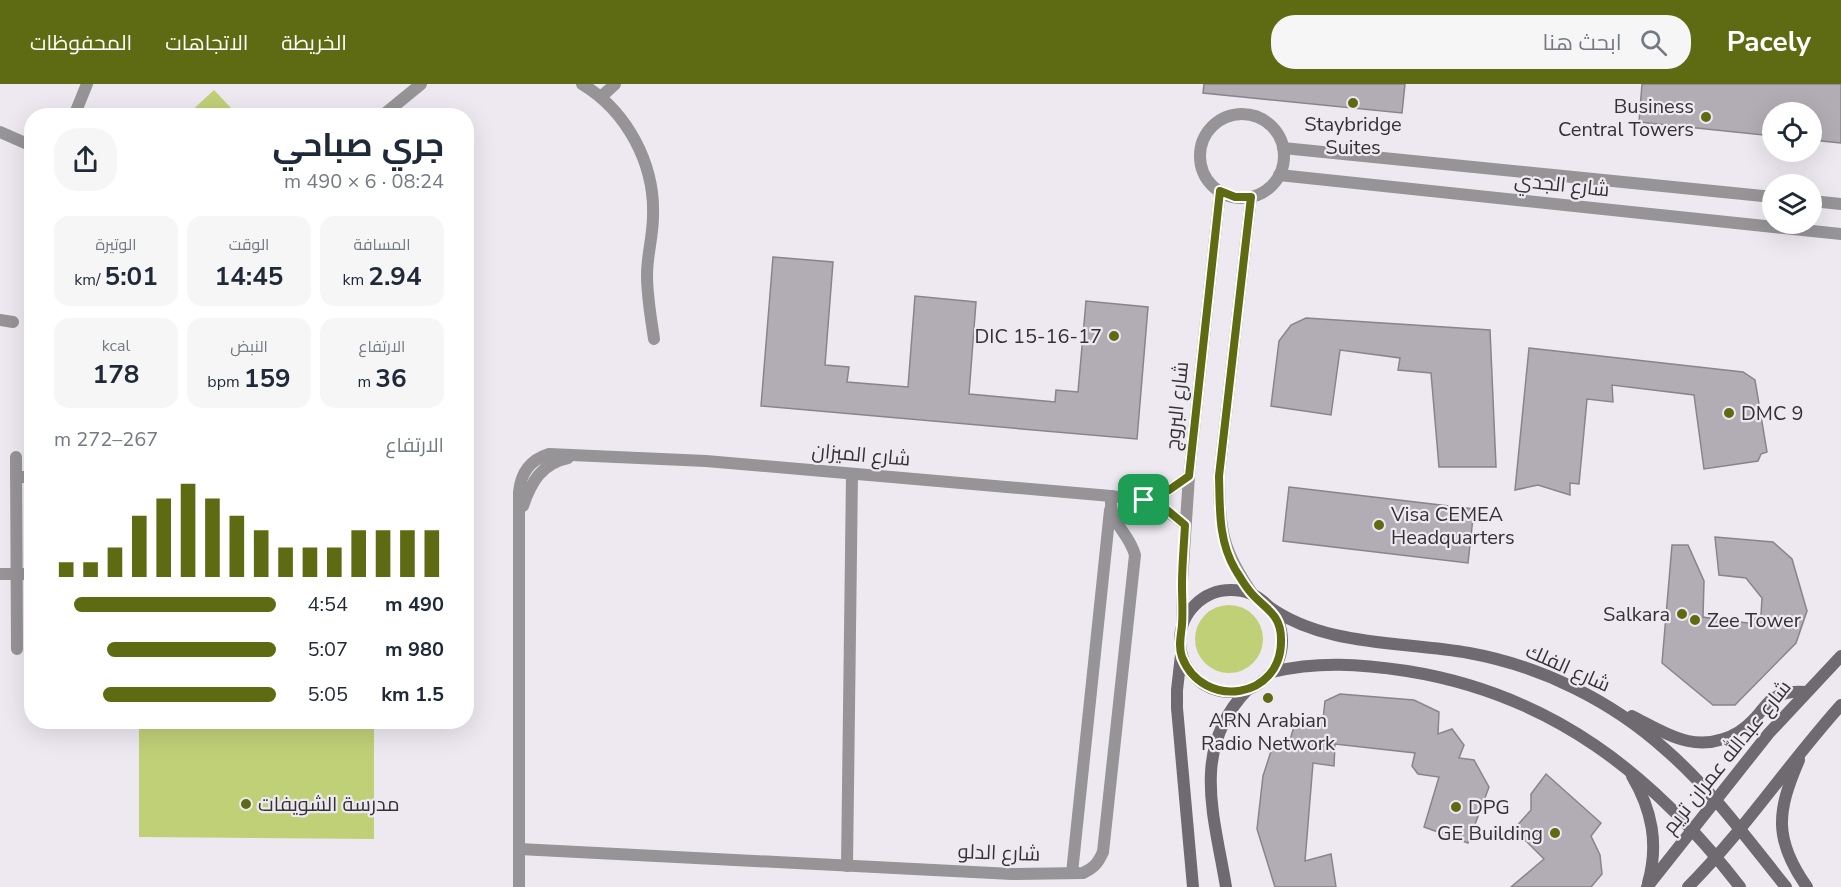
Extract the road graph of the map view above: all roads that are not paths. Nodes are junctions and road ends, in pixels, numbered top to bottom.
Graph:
1 (87, 84) edge
2 (419, 84) edge
3 (582, 84) edge
4 (615, 84) edge
5 (601, 97) junction
6 (77, 108) edge
7 (391, 108) edge
8 (0, 132) edge
9 (24, 142) edge
10 (1283, 148) junction
11 (1279, 175) junction
12 (1220, 191) junction
13 (1762, 196) edge
14 (1251, 197) junction
15 (1822, 202) edge
16 (1841, 204) edge
17 (1841, 234) edge
18 (0, 320) edge
19 (13, 322) dead end
20 (654, 339) dead end
21 (16, 457) dead end
22 (852, 474) junction
23 (1189, 476) junction
24 (16, 477) junction
25 (24, 477) edge
26 (1111, 496) junction
27 (1144, 500) junction
28 (1110, 509) junction
29 (1185, 525) junction
30 (0, 574) edge
31 (17, 575) junction
32 (24, 575) edge
33 (1254, 596) junction
34 (1268, 606) junction
35 (1182, 626) junction
36 (17, 649) dead end
37 (1181, 655) junction
38 (1841, 656) edge
39 (1272, 672) junction
40 (1248, 689) junction
41 (1806, 692) junction
42 (1598, 700) junction
43 (1841, 705) edge
44 (1806, 744) junction
45 (1620, 762) junction
46 (1715, 801) junction
47 (1692, 829) junction
48 (1739, 829) junction
49 (519, 849) junction
50 (1716, 857) junction
51 (847, 866) junction
52 (1072, 873) junction
53 (519, 887) edge
54 (1193, 887) edge
55 (1226, 887) edge
56 (1647, 887) edge
57 (1688, 887) edge
58 (1740, 887) edge
59 (1786, 887) edge
60 (1807, 887) edge

1 - 6 street
2 - 7 street
3 - 5 street
4 - 5 street
5 - 20 street
8 - 9 street
10 - 11 street
10 - 12 street
10 - 13 street, شارع الجدي
11 - 14 street
11 - 17 street, شارع الجدي
12 - 14 street
12 - 23 street, شارع البروج
14 - 33 street
15 - 16 street
18 - 19 street
21 - 24 street
22 - 26 street, شارع الميزان
22 - 49 street, شارع الميزان
22 - 51 street
23 - 27 street
23 - 29 street, شارع البروج
24 - 25 street
24 - 31 street
26 - 27 street, شارع الميزان
26 - 28 street
27 - 29 street, شارع الميزان
28 - 52 street
28 - 52 street, شارع الدلو
29 - 35 street, شارع البروج
30 - 31 street
31 - 32 street
31 - 36 street
33 - 34 street
33 - 35 street
34 - 39 street
34 - 42 street, شارع الفلك
35 - 37 street
37 - 40 street
37 - 54 street
38 - 41 street, شارع عبدالله عمران تريم
39 - 40 street
39 - 45 street
40 - 55 street
41 - 42 street
41 - 46 street, شارع عبدالله عمران تريم
42 - 46 street, شارع الفلك
43 - 44 street
44 - 48 street
44 - 60 street
45 - 47 street
45 - 56 street
46 - 47 street, شارع عبدالله عمران تريم
46 - 48 street, شارع الفلك
47 - 50 street
47 - 56 street, شارع عبدالله عمران تريم
48 - 50 street
48 - 59 street, شارع الفلك
49 - 51 street, شارع الدلو
49 - 53 street, شارع الميزان
50 - 57 street
50 - 58 street
51 - 52 street, شارع الدلو

